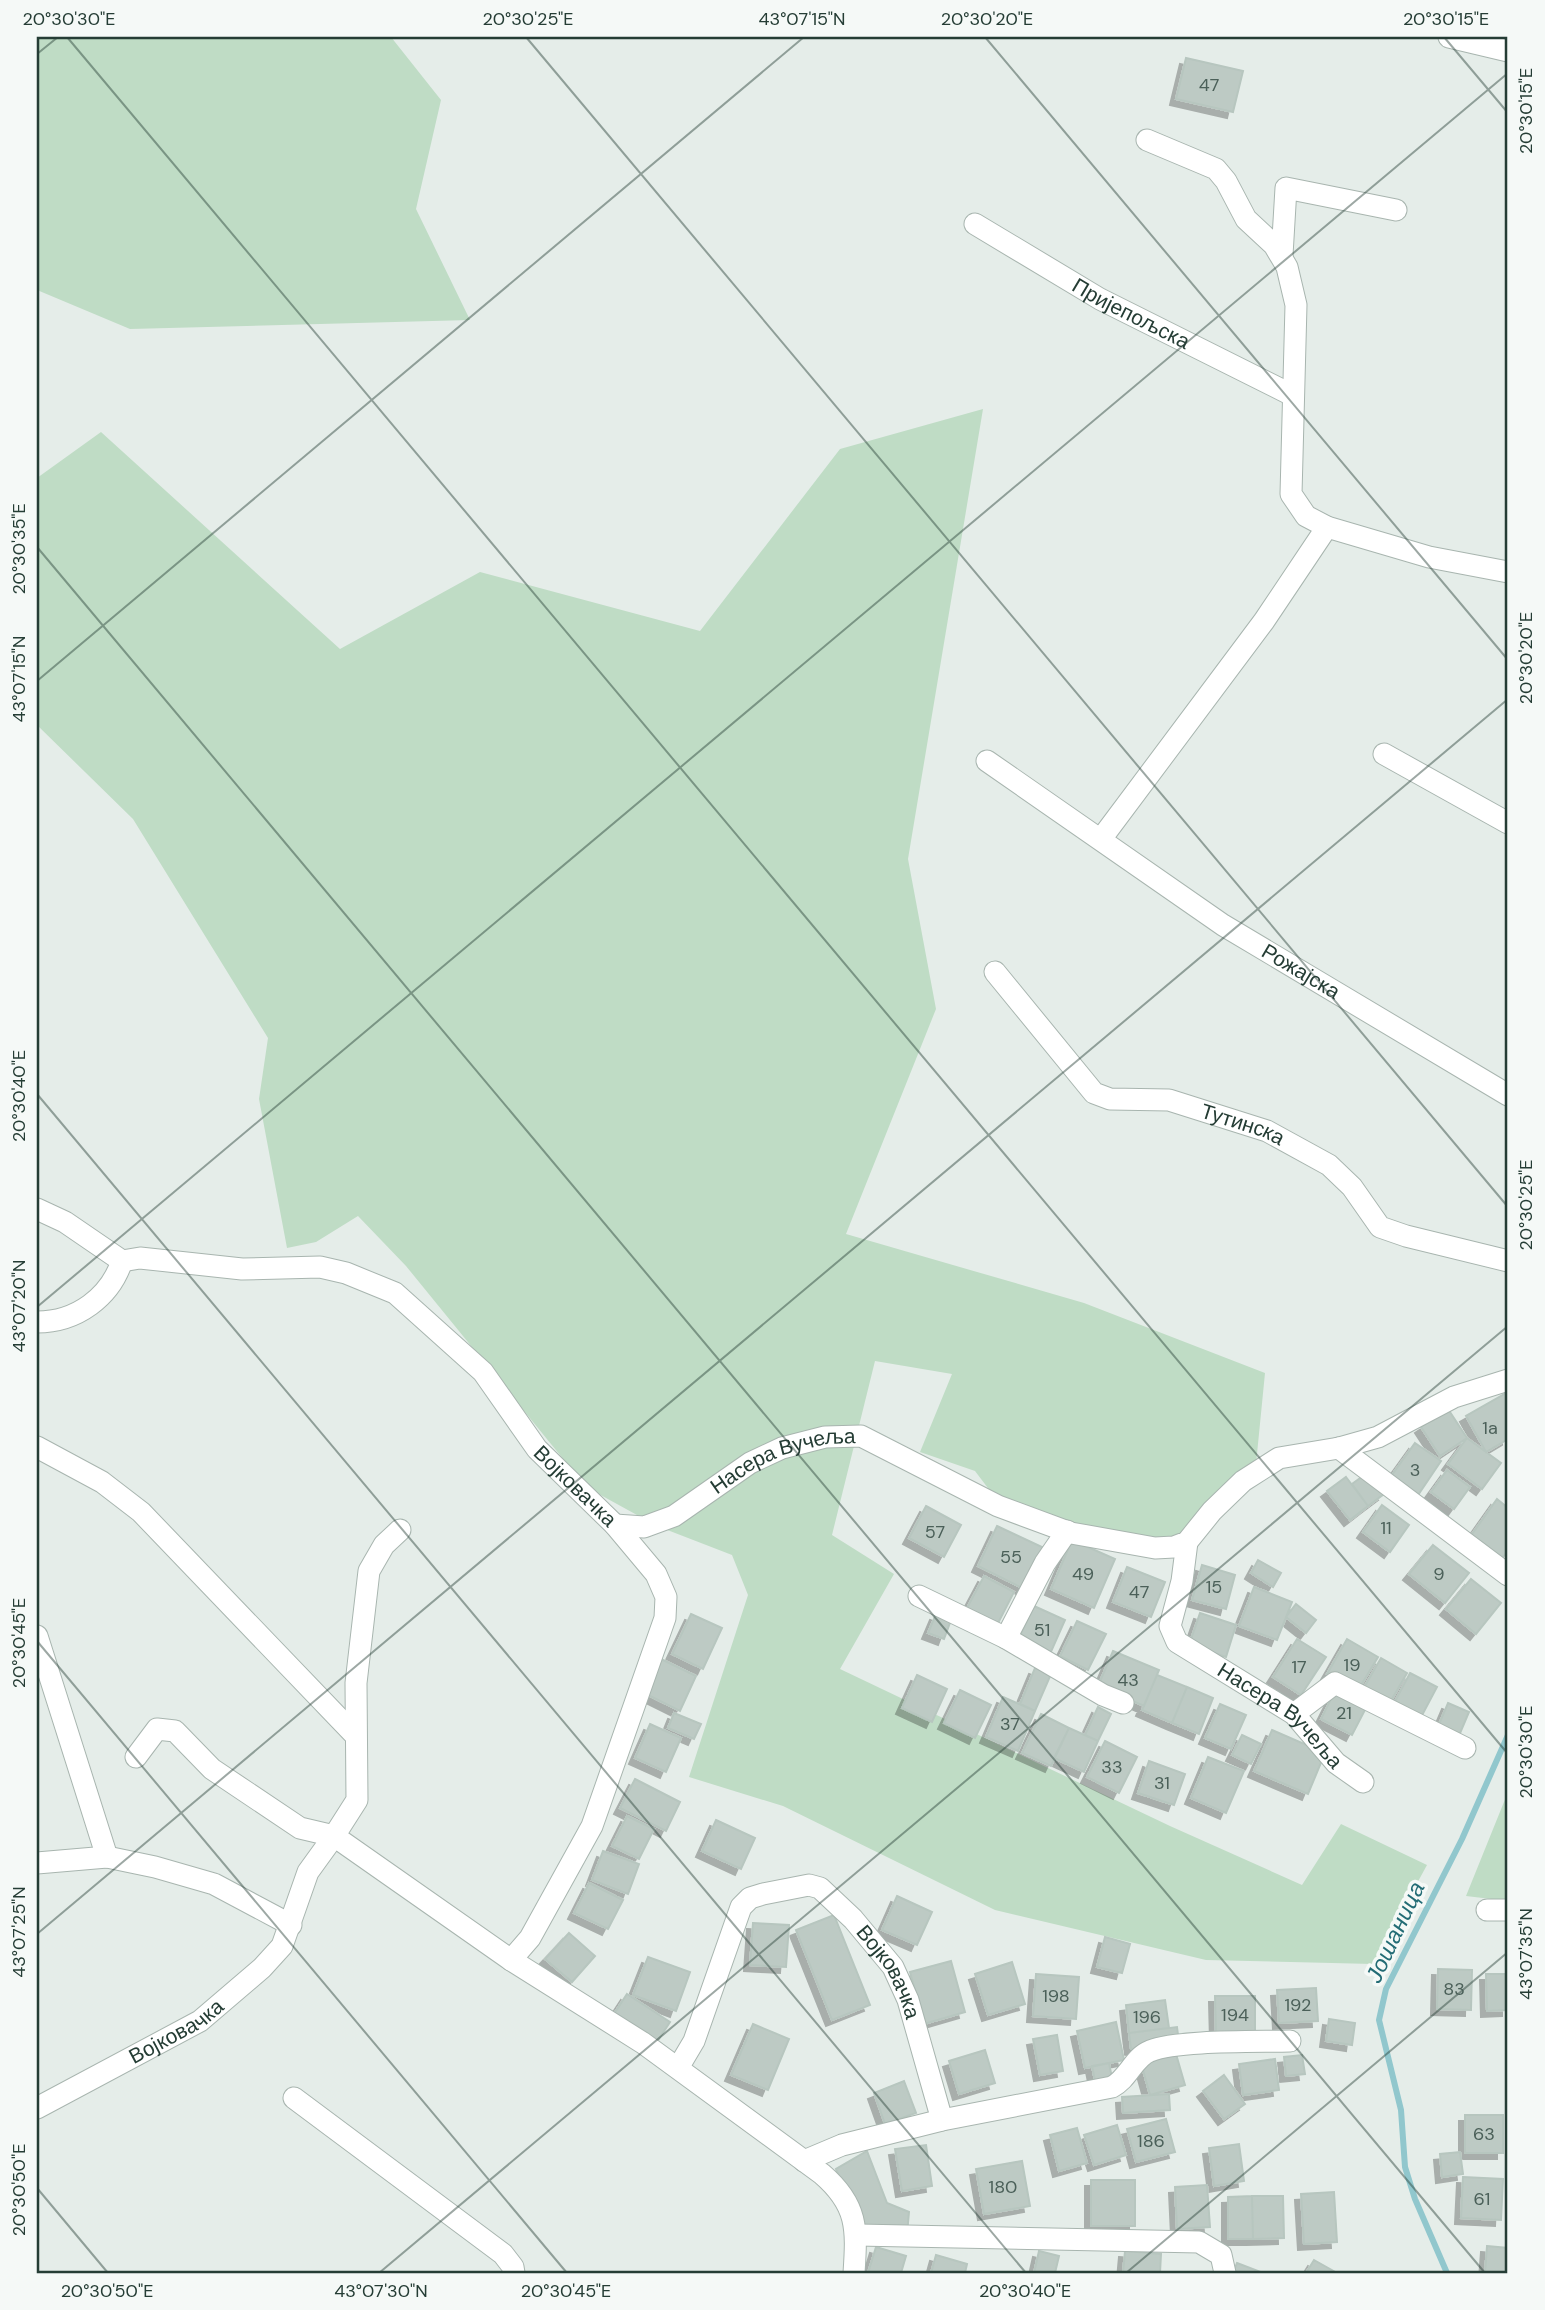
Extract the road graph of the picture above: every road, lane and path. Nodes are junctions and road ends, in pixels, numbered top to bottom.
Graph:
1 (1448, 37) edge
2 (1508, 51) edge
3 (1147, 140) dead end
4 (1395, 211) dead end
5 (975, 224) dead end
6 (1282, 255) junction
7 (1292, 395) junction
8 (1327, 527) junction
9 (1508, 572) edge
10 (1384, 754) dead end
11 (986, 761) dead end
12 (1508, 823) edge
13 (1101, 839) junction
14 (995, 972) dead end
15 (1508, 1095) edge
16 (37, 1209) edge
17 (122, 1261) junction
18 (1508, 1261) edge
19 (37, 1322) edge
20 (1508, 1380) edge
21 (37, 1447) edge
22 (1339, 1448) junction
23 (615, 1525) junction
24 (400, 1530) dead end
25 (1067, 1531) junction
26 (1187, 1542) junction
27 (1508, 1575) edge
28 (919, 1596) dead end
29 (37, 1636) edge
30 (1006, 1638) junction
31 (1123, 1703) dead end
32 (1294, 1714) junction
33 (355, 1735) junction
34 (1465, 1748) dead end
35 (135, 1757) dead end
36 (1363, 1782) dead end
37 (334, 1836) junction
38 (107, 1857) junction
39 (37, 1863) edge
40 (291, 1925) junction
41 (510, 1960) junction
42 (1290, 2041) dead end
43 (678, 2068) junction
44 (293, 2098) dead end
45 (37, 2108) edge
46 (942, 2120) junction
47 (804, 2161) junction
48 (857, 2235) junction
49 (514, 2273) edge
50 (854, 2273) edge
51 (1225, 2273) edge

1 - 2 street
3 - 6 street
4 - 6 street
5 - 7 street, Пријепољска
6 - 7 street
7 - 8 street
8 - 9 street
8 - 13 street
10 - 12 street
11 - 13 street, Рожајска
13 - 15 street, Рожајска
14 - 18 street, Тутинска
16 - 17 street
17 - 19 street
17 - 23 street, Војковачка
20 - 22 street
21 - 33 street
22 - 26 street
22 - 27 street
23 - 25 street, Насера Вучеља
23 - 41 street, Војковачка
24 - 33 street, Војковачка
25 - 26 street, Насера Вучеља
25 - 30 street
26 - 32 street, Насера Вучеља
28 - 30 street
29 - 38 street
30 - 31 street
32 - 34 street
32 - 36 street, Насера Вучеља
33 - 37 street, Војковачка
35 - 37 street
37 - 40 street, Војковачка
37 - 41 street
38 - 39 street
38 - 40 street
40 - 45 street, Војковачка
41 - 43 street
42 - 46 street
43 - 46 street, Војковачка
43 - 47 street
44 - 49 street
46 - 47 street
47 - 48 street
48 - 50 street
48 - 51 street

